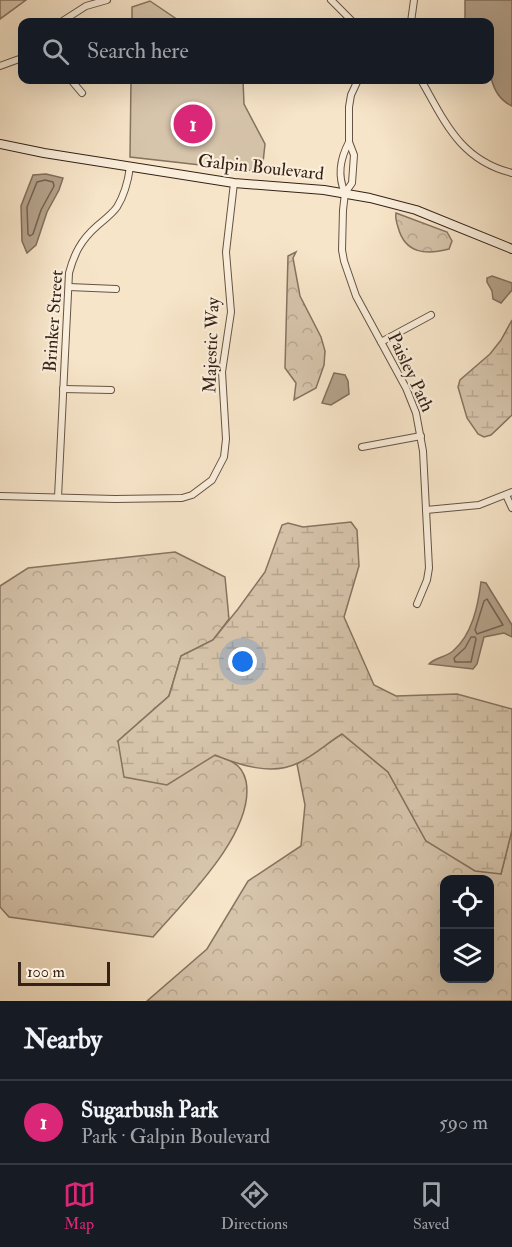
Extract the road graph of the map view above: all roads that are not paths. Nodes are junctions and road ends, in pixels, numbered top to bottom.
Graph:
1 (107, 0) edge
2 (331, 0) edge
3 (414, 0) edge
4 (67, 18) edge
5 (349, 18) edge
6 (412, 18) edge
7 (18, 59) edge
8 (0, 66) edge
9 (74, 84) edge
10 (356, 84) edge
11 (424, 84) edge
12 (82, 93) dead end
13 (349, 142) junction
14 (0, 144) edge
15 (130, 167) junction
16 (512, 173) edge
17 (234, 183) junction
18 (345, 193) junction
19 (512, 249) edge
20 (69, 287) junction
21 (116, 289) dead end
22 (431, 315) dead end
23 (381, 342) junction
24 (63, 388) junction
25 (111, 390) dead end
26 (421, 436) junction
27 (362, 447) dead end
28 (509, 493) edge
29 (0, 496) edge
30 (58, 497) junction
31 (512, 508) edge
32 (426, 510) junction
33 (417, 604) dead end

1 - 4 street
2 - 5 street
3 - 6 street
7 - 8 street
9 - 12 street
10 - 13 street
11 - 16 street
13 - 18 street
13 - 18 street
14 - 15 street, Galpin Boulevard
15 - 17 street, Galpin Boulevard
15 - 20 street, Brinker Street
17 - 18 street, Galpin Boulevard
17 - 30 street, Majestic Way
18 - 19 street, Galpin Boulevard
18 - 23 street, Paisley Path
20 - 21 street
20 - 24 street, Brinker Street
22 - 23 street
23 - 26 street, Paisley Path
24 - 25 street
24 - 30 street, Brinker Street
26 - 27 street
26 - 32 street, Paisley Path
28 - 31 street
28 - 32 street
29 - 30 street
32 - 33 street, Paisley Path

